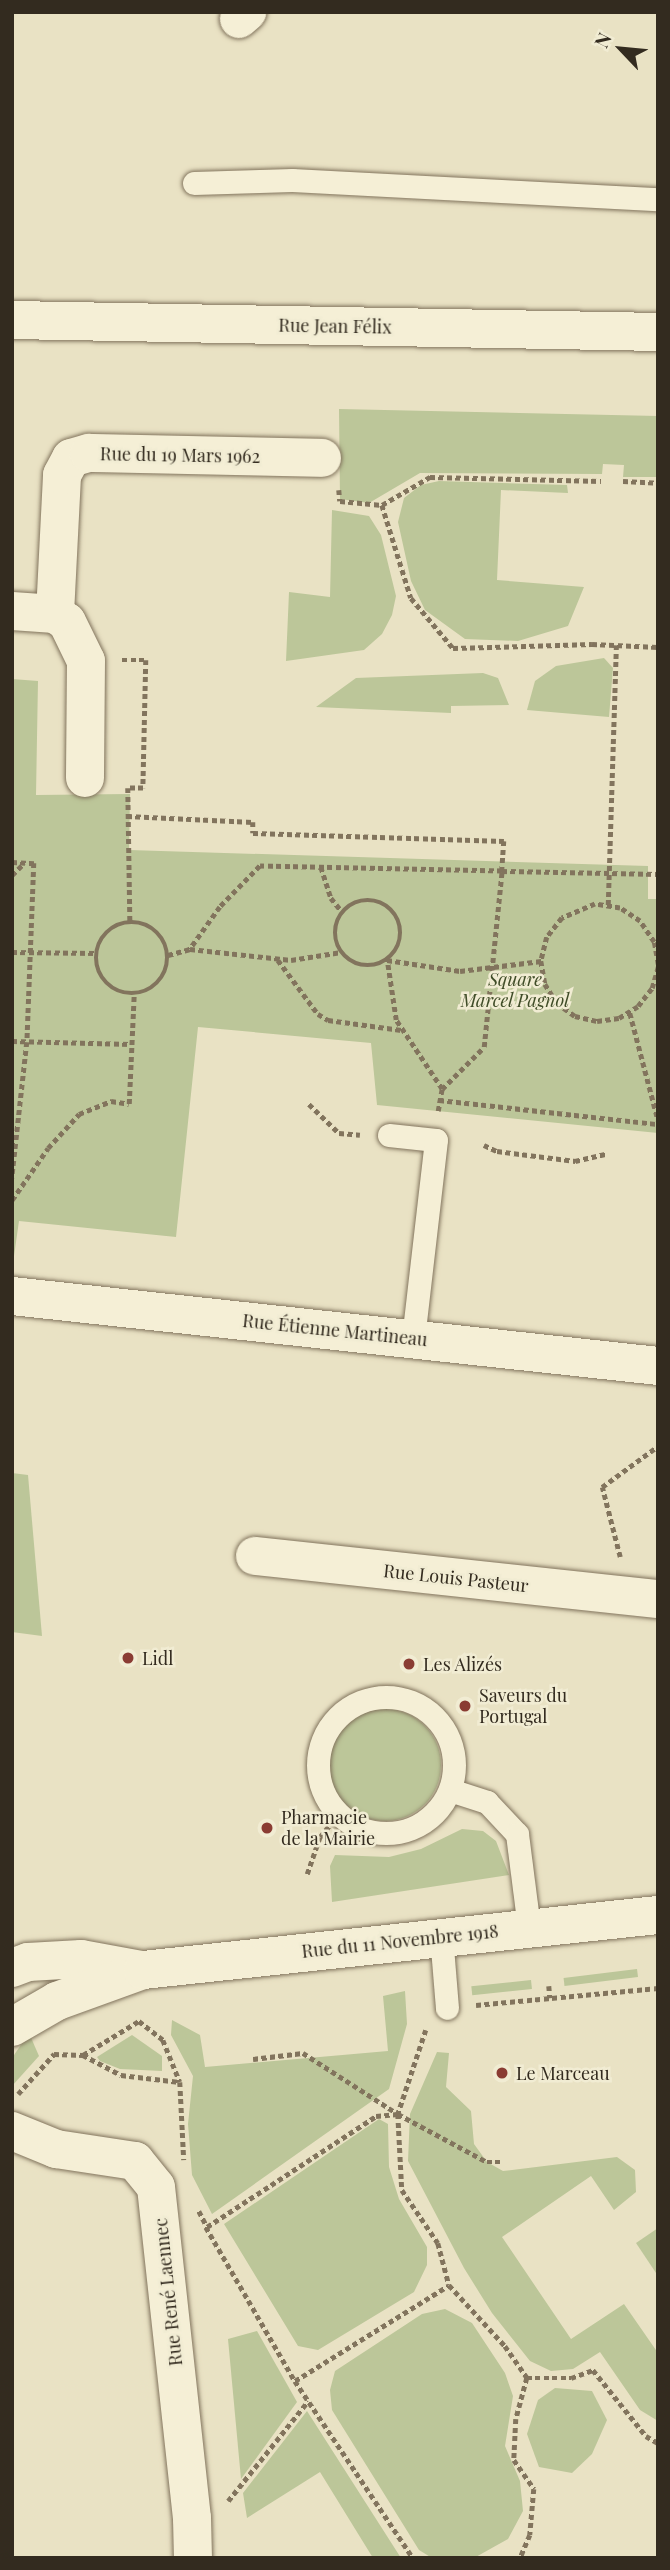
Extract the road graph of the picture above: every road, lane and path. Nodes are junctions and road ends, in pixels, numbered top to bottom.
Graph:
1 (194, 183) dead end
2 (658, 200) edge
3 (12, 320) edge
4 (658, 332) edge
5 (322, 458) joint
6 (601, 481) dead end
7 (623, 481) dead end
8 (658, 483) edge
9 (383, 505) junction
10 (12, 611) edge
11 (55, 614) junction
12 (616, 645) junction
13 (658, 648) edge
14 (86, 661) junction
15 (85, 778) dead end
16 (127, 816) junction
17 (12, 862) edge
18 (25, 863) junction
19 (321, 867) junction
20 (502, 871) junction
21 (609, 874) junction
22 (658, 874) edge
23 (12, 875) edge
24 (608, 905) junction
25 (343, 912) junction
26 (130, 922) junction
27 (190, 949) junction
28 (31, 952) junction
29 (341, 952) junction
30 (14, 953) edge
31 (96, 953) junction
32 (168, 955) junction
33 (278, 959) junction
34 (387, 960) junction
35 (541, 961) junction
36 (658, 966) edge
37 (492, 969) junction
38 (134, 994) junction
39 (629, 1013) junction
40 (401, 1030) junction
41 (12, 1041) edge
42 (27, 1042) junction
43 (131, 1044) junction
44 (442, 1089) junction
45 (439, 1100) junction
46 (309, 1104) dead end
47 (658, 1122) edge
48 (388, 1135) joint
49 (436, 1140) junction
50 (484, 1145) dead end
51 (606, 1154) dead end
52 (12, 1178) edge
53 (12, 1199) edge
54 (12, 1296) edge
55 (413, 1338) junction
56 (658, 1366) edge
57 (658, 1446) edge
58 (255, 1556) dead end
59 (623, 1567) dead end
60 (658, 1599) edge
61 (450, 1790) junction
62 (338, 1815) junction
63 (307, 1874) dead end
64 (658, 1914) edge
65 (529, 1928) junction
66 (441, 1935) junction
67 (12, 1968) edge
68 (143, 1970) junction
69 (549, 1986) dead end
70 (658, 1988) edge
71 (550, 1998) junction
72 (447, 2008) junction
73 (12, 2027) edge
74 (83, 2055) junction
75 (253, 2059) dead end
76 (180, 2082) junction
77 (12, 2100) edge
78 (398, 2114) junction
79 (12, 2131) edge
80 (502, 2162) dead end
81 (185, 2174) dead end
82 (195, 2203) dead end
83 (207, 2227) junction
84 (164, 2254) junction
85 (449, 2285) junction
86 (527, 2378) junction
87 (295, 2381) junction
88 (308, 2401) junction
89 (658, 2443) edge
90 (192, 2518) junction
91 (192, 2558) edge
92 (413, 2558) edge
93 (520, 2558) edge

1 - 2 lane
3 - 4 street, Rue Jean Félix
5 - 9 path
5 - 11 street, Rue du 19 Mars 1962
6 - 9 path
7 - 8 path
9 - 12 path
10 - 11 street
11 - 14 street
12 - 13 path
12 - 21 path
14 - 15 street
14 - 16 path
16 - 20 path
16 - 26 path
17 - 18 path
18 - 23 path
18 - 28 path
19 - 20 path
19 - 25 path
19 - 27 path
20 - 21 path
20 - 37 path
21 - 22 path
21 - 24 path
24 - 35 path
24 - 36 path
25 - 29 path
25 - 34 path
26 - 31 path
26 - 32 path
27 - 32 path
27 - 33 path
28 - 30 path
28 - 31 path
28 - 42 path
29 - 33 path
29 - 34 path
31 - 38 path
32 - 38 path
33 - 40 path
34 - 37 path
34 - 40 path
35 - 37 path
35 - 39 path
36 - 39 path
37 - 44 path
38 - 43 path
39 - 47 path
40 - 44 path
41 - 42 path
42 - 43 path
42 - 52 path
43 - 53 path
44 - 45 path
45 - 47 path
45 - 49 path
46 - 48 path
48 - 49 lane
49 - 55 lane
50 - 51 path
54 - 55 street, Rue Étienne Martineau
55 - 56 street, Rue Étienne Martineau
57 - 59 path
58 - 60 street, Rue Louis Pasteur
61 - 62 lane
61 - 62 lane
61 - 65 lane
62 - 63 path
64 - 65 street, Rue du 11 Novembre 1918
65 - 66 street, Rue du 11 Novembre 1918
66 - 68 street, Rue du 11 Novembre 1918
66 - 72 lane
67 - 68 street, Rue du 11 Novembre 1918
68 - 73 street, Rue du 11 Novembre 1918
69 - 71 path
70 - 71 path
71 - 72 path
72 - 78 path
74 - 76 path
74 - 76 path
74 - 77 path
75 - 78 path
76 - 81 path
78 - 80 path
78 - 83 path
78 - 85 path
79 - 84 street, Rue René Laennec
82 - 83 path
83 - 84 path
83 - 87 path
84 - 90 street, Rue René Laennec
85 - 86 path
85 - 87 path
86 - 89 path
86 - 93 path
87 - 88 path
88 - 90 path
88 - 92 path
90 - 91 street, Rue René Laennec

